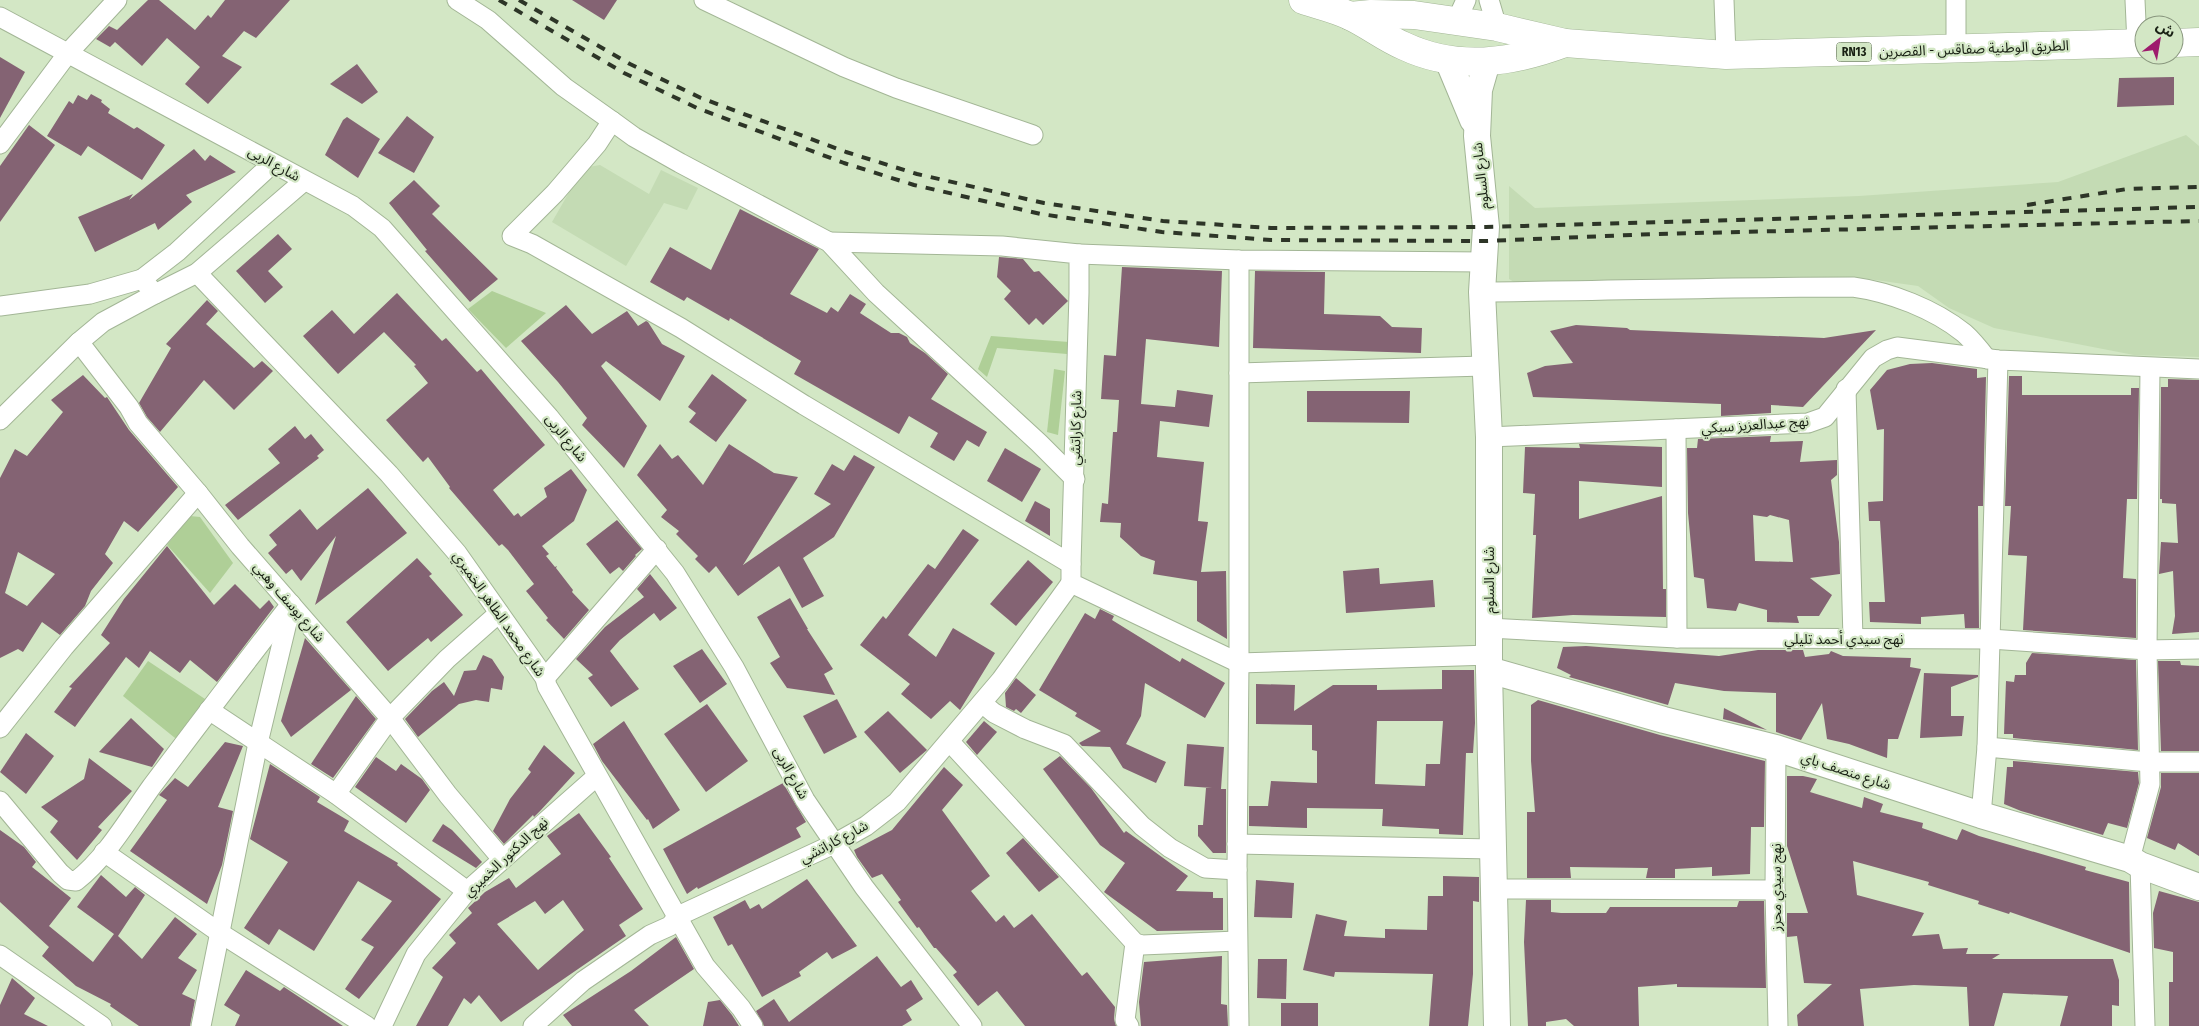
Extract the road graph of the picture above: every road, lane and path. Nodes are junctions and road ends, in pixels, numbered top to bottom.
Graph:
1 (117, 0) edge
2 (457, 0) edge
3 (704, 0) edge
4 (1303, 0) edge
5 (1489, 0) edge
6 (1724, 0) edge
7 (1956, 0) edge
8 (2135, 0) edge
9 (1461, 11) edge
10 (2137, 15) edge
11 (1350, 16) junction
12 (0, 17) edge
13 (1497, 27) junction
14 (2199, 42) edge
15 (1564, 43) junction
16 (2184, 43) edge
17 (2134, 44) edge
18 (1956, 50) junction
19 (68, 53) junction
20 (1726, 54) junction
21 (1448, 60) junction
22 (1487, 62) junction
23 (612, 121) junction
24 (1034, 135) dead end
25 (1477, 136) junction
26 (0, 144) edge
27 (272, 164) junction
28 (304, 181) junction
29 (829, 242) junction
30 (1079, 254) junction
31 (1239, 260) junction
32 (1485, 262) junction
33 (197, 273) junction
34 (142, 279) junction
35 (1482, 292) junction
36 (155, 294) junction
37 (0, 306) edge
38 (79, 342) junction
39 (1992, 359) junction
40 (1484, 366) junction
41 (2150, 368) junction
42 (2199, 369) edge
43 (1239, 373) junction
44 (1846, 389) junction
45 (0, 420) edge
46 (1676, 429) junction
47 (1489, 437) junction
48 (1075, 479) junction
49 (198, 493) junction
50 (656, 549) junction
51 (1071, 564) junction
52 (1071, 583) junction
53 (291, 604) junction
54 (499, 613) junction
55 (1489, 628) junction
56 (1677, 638) junction
57 (1853, 639) junction
58 (1990, 639) junction
59 (2199, 649) edge
60 (2147, 650) junction
61 (1489, 662) junction
62 (1240, 663) junction
63 (545, 678) junction
64 (982, 703) junction
65 (209, 710) junction
66 (390, 718) junction
67 (0, 728) edge
68 (950, 742) junction
69 (258, 743) junction
70 (1987, 747) junction
71 (1776, 748) junction
72 (2149, 762) junction
73 (2199, 762) edge
74 (597, 776) junction
75 (336, 794) junction
76 (0, 801) edge
77 (1980, 814) junction
78 (834, 844) junction
79 (1237, 844) junction
80 (1493, 849) junction
81 (104, 852) junction
82 (502, 859) junction
83 (2135, 862) junction
84 (1236, 870) junction
85 (2199, 887) edge
86 (1495, 889) junction
87 (1775, 890) junction
88 (467, 891) junction
89 (678, 916) junction
90 (220, 933) junction
91 (1237, 941) junction
92 (1135, 943) junction
93 (0, 955) edge
94 (102, 1026) edge
95 (201, 1026) edge
96 (367, 1026) edge
97 (382, 1026) edge
98 (534, 1026) edge
99 (753, 1026) edge
100 (972, 1026) edge
101 (1129, 1026) edge
102 (1238, 1026) edge
103 (1497, 1026) edge
104 (1778, 1026) edge
105 (2145, 1026) edge

1 - 19 street
2 - 23 street
3 - 24 street
4 - 11 main road, الطريق الوطنية صفاقس - القصرين
5 - 13 street
6 - 20 street
7 - 18 street
8 - 10 street
9 - 11 main road, الطريق الوطنية صفاقس - القصرين
9 - 13 main road, الطريق الوطنية صفاقس - القصرين
9 - 21 main road
11 - 21 main road, الطريق الوطنية صفاقس - القصرين
12 - 19 street, شارع الربى
13 - 15 main road, الطريق الوطنية صفاقس - القصرين
13 - 22 main road
14 - 16 main road
15 - 20 main road, الطريق الوطنية صفاقس - القصرين / RN13
15 - 22 main road, الطريق الوطنية صفاقس - القصرين
17 - 18 main road, الطريق الوطنية صفاقس - القصرين / RN13
18 - 20 main road, الطريق الوطنية صفاقس - القصرين / RN13
19 - 26 street
19 - 27 street, شارع الربى
21 - 22 main road, الطريق الوطنية صفاقس - القصرين
21 - 25 street, شارع السلوم
22 - 25 street, شارع السلوم
23 - 29 street
23 - 51 street
25 - 32 street, شارع السلوم
27 - 28 street, شارع الربى
27 - 34 street
28 - 33 street
28 - 50 street, شارع الربى
29 - 30 street
29 - 48 street
30 - 31 street
30 - 48 street, شارع كاراتشي
31 - 32 street
31 - 43 street
32 - 35 street, شارع السلوم
33 - 36 street
33 - 54 street, شارع محمد الطاهر الخميري
34 - 36 street
34 - 37 street
35 - 39 street
35 - 40 street, شارع السلوم
36 - 38 street
38 - 45 street
38 - 49 street, شارع يوسف وهبي
39 - 41 street, نهج عبدالعزيز سبكي
39 - 44 street, نهج عبدالعزيز سبكي
39 - 58 street
40 - 43 street
40 - 47 street, شارع السلوم
41 - 42 street, نهج عبدالعزيز سبكي
41 - 60 street
43 - 62 street
44 - 46 street, نهج عبدالعزيز سبكي
44 - 57 street
46 - 47 street, نهج عبدالعزيز سبكي
46 - 56 street
47 - 55 street, شارع السلوم
48 - 51 street, شارع كاراتشي
49 - 53 street, شارع يوسف وهبي
49 - 67 street
50 - 63 street
50 - 78 street, شارع الربى
51 - 52 street, شارع كاراتشي
52 - 62 street
52 - 64 street, شارع كاراتشي
53 - 65 street
53 - 66 street, شارع يوسف وهبي
53 - 69 street
54 - 63 street, شارع محمد الطاهر الخميري
54 - 66 street
55 - 56 street, نهج سيدي أحمد تليلي
55 - 61 street, شارع السلوم
56 - 57 street, نهج سيدي أحمد تليلي
57 - 58 street, نهج سيدي أحمد تليلي
58 - 60 street, نهج سيدي أحمد تليلي
58 - 70 street
59 - 60 street, نهج سيدي أحمد تليلي
60 - 72 street
61 - 62 street
61 - 71 street, شارع منصف باي
61 - 80 street, شارع السلوم
62 - 79 street
63 - 74 street, شارع محمد الطاهر الخميري
64 - 68 street, شارع كاراتشي
64 - 84 street
65 - 69 street
65 - 81 street
66 - 75 street
66 - 82 street, شارع يوسف وهبي
68 - 78 street, شارع كاراتشي
68 - 92 street
69 - 75 street
69 - 90 street
70 - 72 street
70 - 77 street
71 - 77 street, شارع منصف باي
71 - 87 street, نهج سيدي محرز
72 - 73 street
72 - 83 street
74 - 82 street, نهج الدكتور الخميري
74 - 89 street, شارع محمد الطاهر الخميري
75 - 88 street
76 - 81 street
77 - 83 street, شارع منصف باي
78 - 89 street, شارع كاراتشي
78 - 100 street, شارع الربى
79 - 80 street
79 - 84 street
80 - 86 street, شارع السلوم
81 - 90 street
82 - 88 street, نهج الدكتور الخميري
83 - 85 street, شارع منصف باي
83 - 105 street
84 - 91 street
86 - 87 street
86 - 103 street, شارع السلوم
87 - 104 street, نهج سيدي محرز
88 - 97 street, نهج الدكتور الخميري
89 - 98 street, شارع كاراتشي
89 - 99 street, شارع محمد الطاهر الخميري
90 - 95 street
90 - 96 street
91 - 92 street
91 - 102 street
92 - 101 street
93 - 94 street

